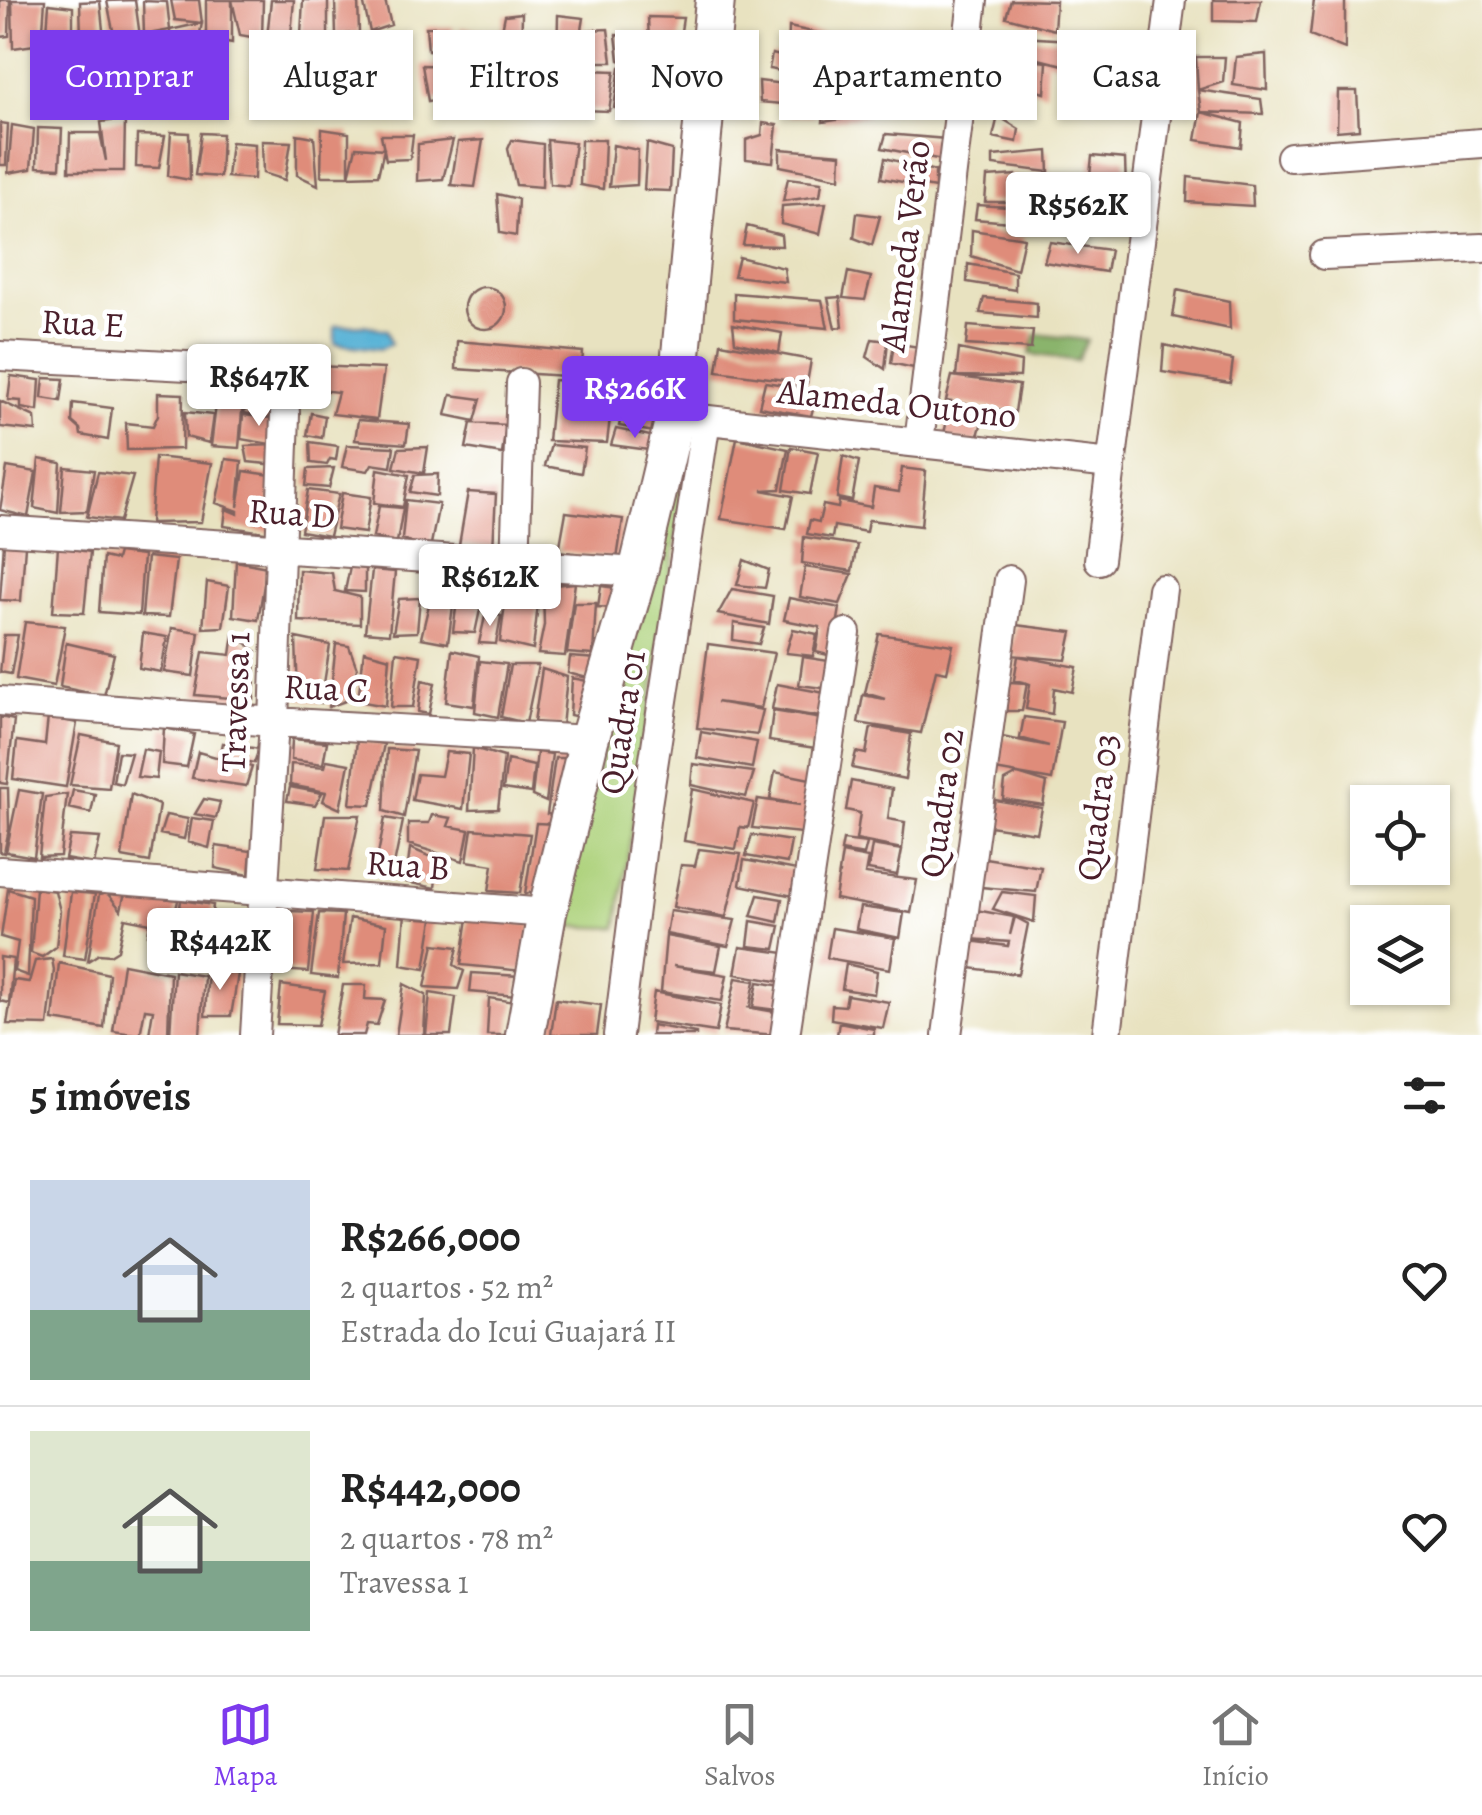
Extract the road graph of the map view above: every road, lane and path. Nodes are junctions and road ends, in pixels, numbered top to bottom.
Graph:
1 (715, 0) edge
2 (973, 0) edge
3 (1171, 0) edge
4 (1482, 144) edge
5 (1291, 157) dead end
6 (1482, 248) edge
7 (1324, 255) dead end
8 (0, 356) edge
9 (282, 372) joint
10 (521, 382) dead end
11 (690, 418) junction
12 (919, 442) junction
13 (1111, 464) junction
14 (0, 530) edge
15 (278, 549) junction
16 (1099, 560) dead end
17 (514, 565) junction
18 (638, 572) junction
19 (1009, 580) dead end
20 (1162, 589) dead end
21 (846, 633) dead end
22 (0, 701) edge
23 (274, 722) junction
24 (588, 740) junction
25 (0, 871) edge
26 (263, 892) junction
27 (547, 912) junction
28 (255, 1035) edge
29 (526, 1035) edge
30 (618, 1035) edge
31 (785, 1035) edge
32 (947, 1035) edge
33 (1107, 1035) edge

1 - 11 main road
2 - 12 street, Alameda Verão
3 - 13 street
4 - 5 street
6 - 7 street
8 - 9 street, Rua E
9 - 15 street, Travessa 1
10 - 17 street
11 - 12 street, Alameda Outono
11 - 18 main road
11 - 30 street, Quadra 01
12 - 13 street, Alameda Outono
13 - 16 street
14 - 15 street, Rua D
15 - 17 street, Rua D
15 - 23 street, Travessa 1
17 - 18 street, Rua D
18 - 24 main road
19 - 32 street, Quadra 02
20 - 33 street, Quadra 03
21 - 31 street
22 - 23 street, Rua C
23 - 24 street, Rua C
23 - 26 street, Travessa 1
24 - 27 main road
25 - 26 street, Rua B
26 - 27 street, Rua B
26 - 28 street, Travessa 1
27 - 29 main road

